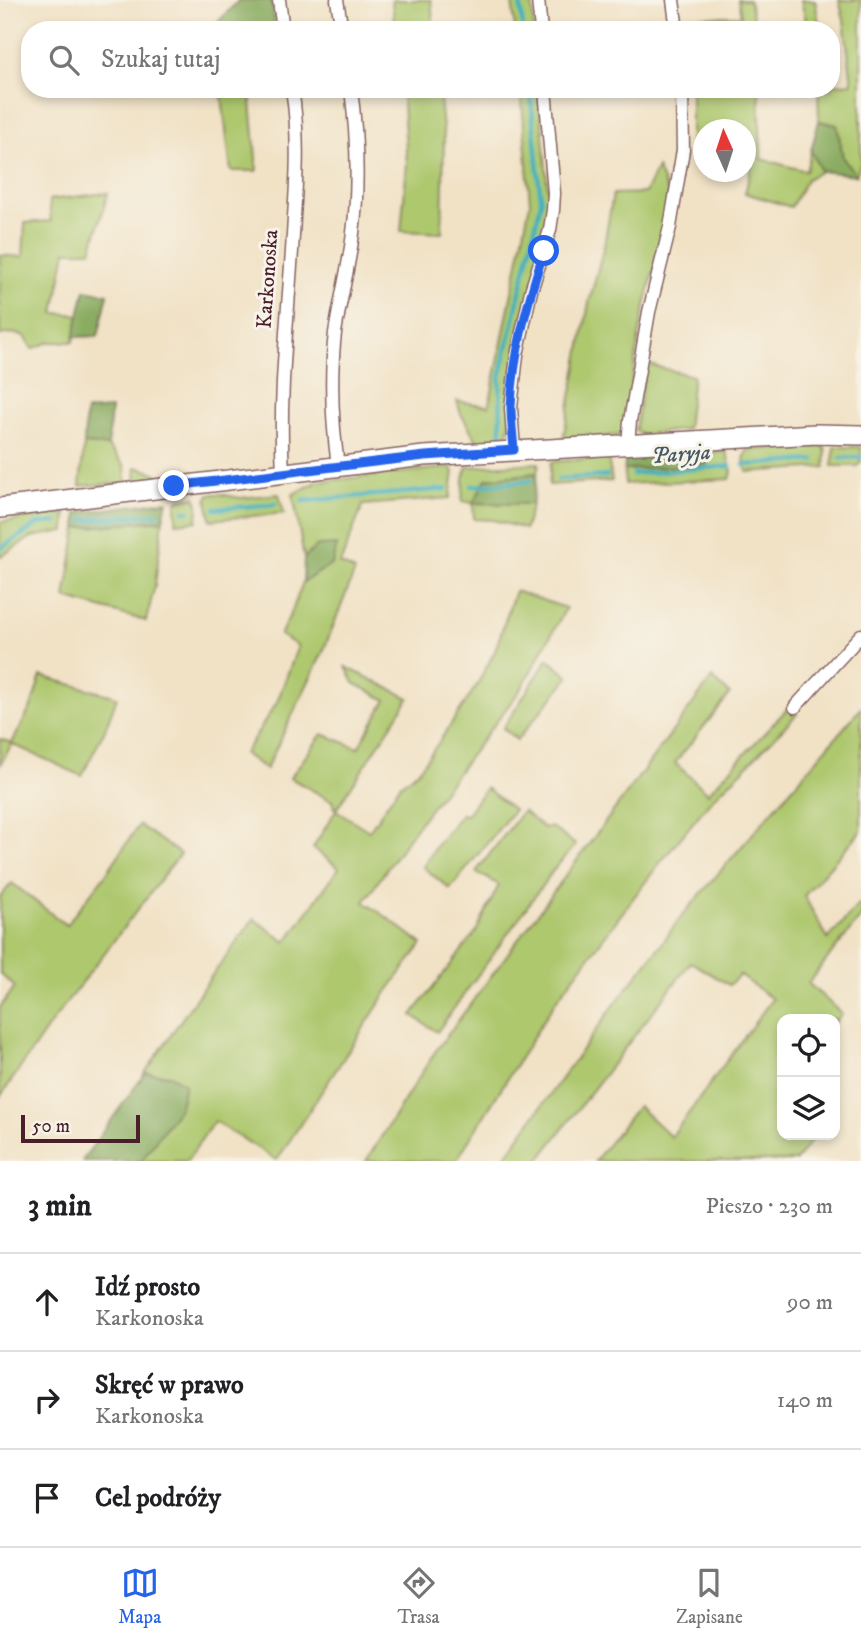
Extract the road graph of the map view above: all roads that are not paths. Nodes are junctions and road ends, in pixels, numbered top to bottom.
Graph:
1 (279, 0) edge
2 (337, 0) edge
3 (538, 0) edge
4 (673, 0) edge
5 (282, 21) edge
6 (340, 21) edge
7 (540, 21) edge
8 (676, 21) edge
9 (293, 98) edge
10 (352, 98) edge
11 (546, 98) edge
12 (682, 98) edge
13 (861, 435) edge
14 (628, 444) junction
15 (514, 450) junction
16 (338, 466) junction
17 (283, 473) junction
18 (0, 508) edge
19 (861, 635) edge
20 (795, 707) dead end

1 - 5 street
2 - 6 street
3 - 7 street
4 - 8 street
9 - 17 street, Karkonoska
10 - 16 street
11 - 15 street
12 - 14 street
13 - 14 street
14 - 15 street
15 - 16 street
16 - 17 street
17 - 18 street
19 - 20 street

